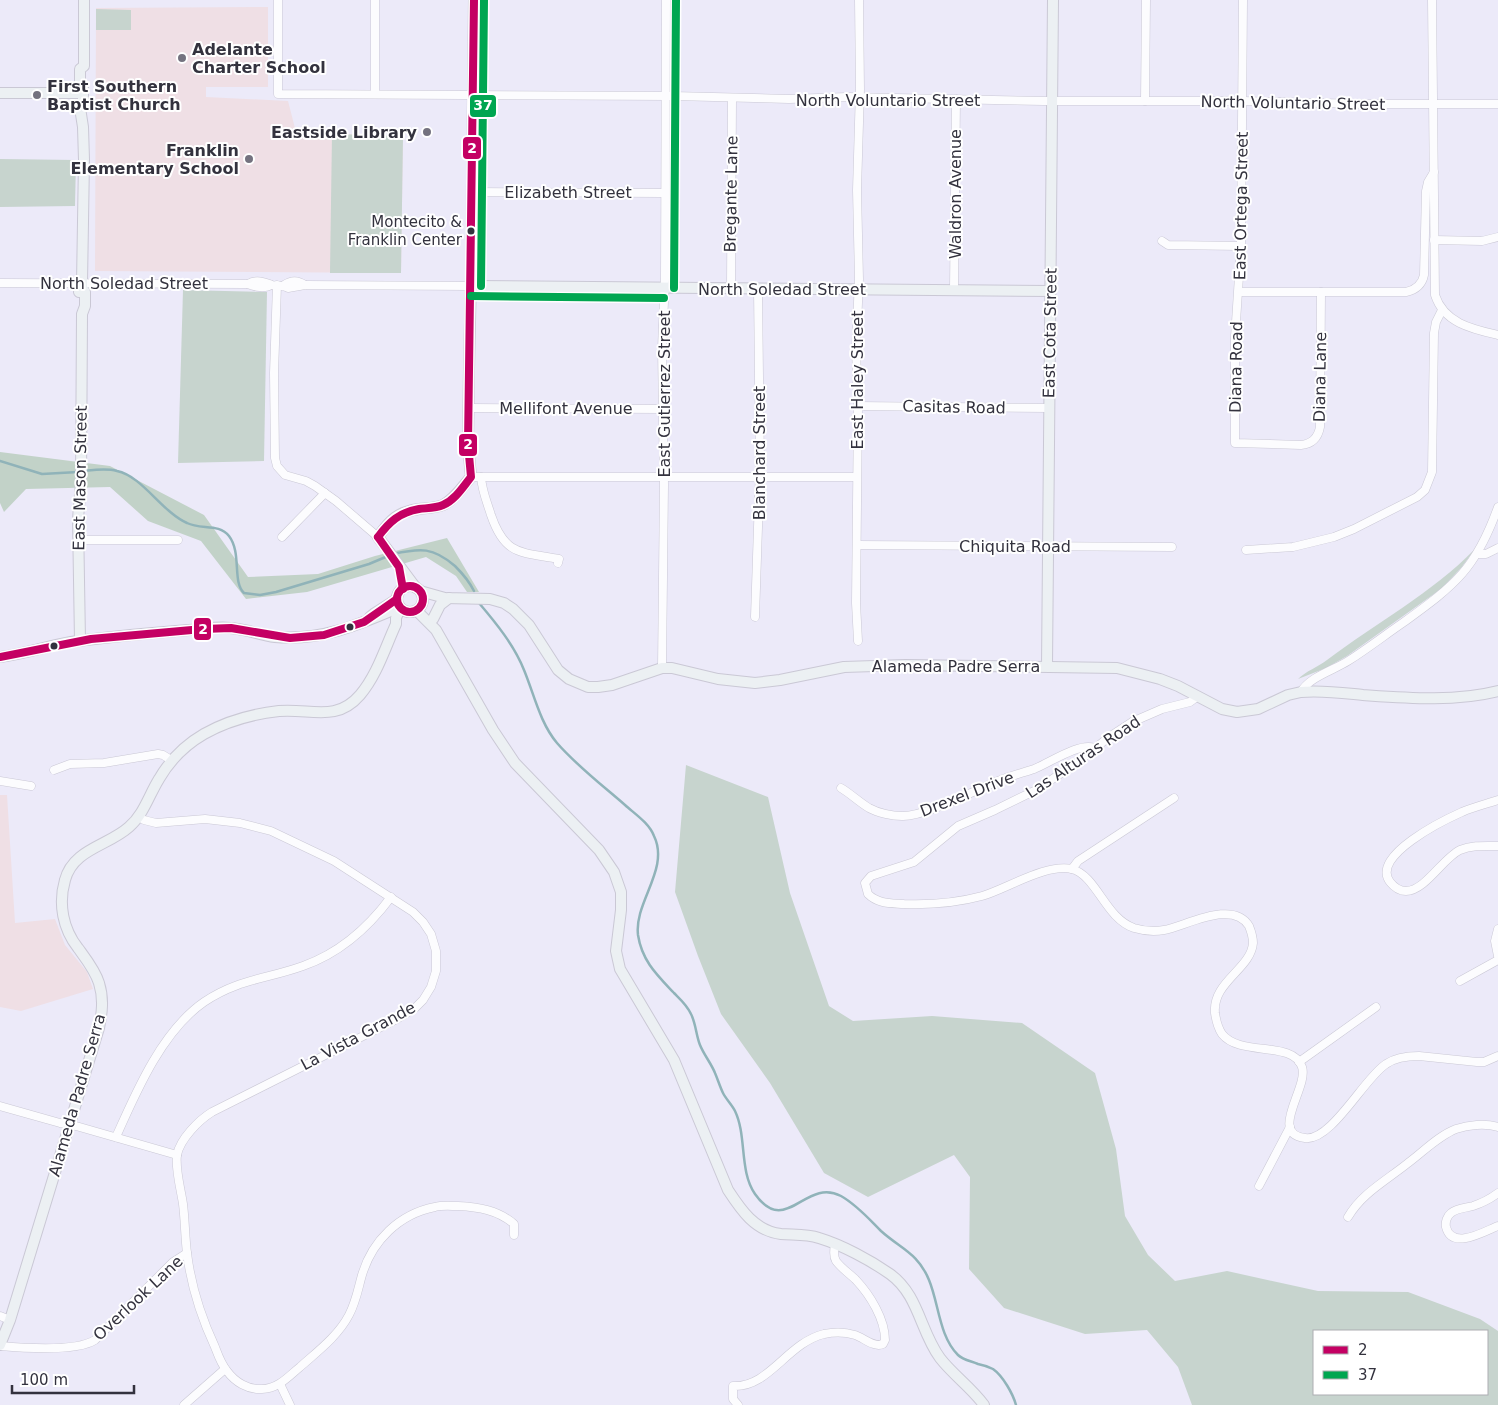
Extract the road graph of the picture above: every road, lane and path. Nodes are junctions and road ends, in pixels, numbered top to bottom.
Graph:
1 (84, 0) edge
2 (278, 0) edge
3 (375, 0) edge
4 (474, 0) edge
5 (666, 0) edge
6 (858, 0) edge
7 (1053, 0) edge
8 (1146, 0) edge
9 (1243, 0) edge
10 (1432, 0) edge
11 (0, 93) edge
12 (83, 94) junction
13 (375, 94) junction
14 (472, 95) junction
15 (665, 97) junction
16 (732, 98) junction
17 (860, 98) junction
18 (956, 99) junction
19 (1052, 101) junction
20 (1242, 101) junction
21 (1145, 102) junction
22 (1433, 103) junction
23 (1498, 104) edge
24 (1434, 172) junction
25 (472, 192) junction
26 (664, 193) junction
27 (1498, 237) edge
28 (1434, 240) junction
29 (1162, 241) dead end
30 (1241, 246) junction
31 (0, 282) edge
32 (277, 285) junction
33 (82, 286) junction
34 (471, 286) junction
35 (664, 288) junction
36 (730, 289) junction
37 (758, 289) junction
38 (858, 289) junction
39 (954, 289) junction
40 (1050, 291) junction
41 (1239, 292) junction
42 (1321, 292) junction
43 (1442, 310) junction
44 (1498, 335) edge
45 (858, 406) junction
46 (469, 408) junction
47 (1049, 408) junction
48 (664, 409) junction
49 (1235, 443) joint
50 (664, 476) junction
51 (760, 476) junction
52 (476, 477) junction
53 (856, 477) junction
54 (325, 493) junction
55 (1498, 507) edge
56 (282, 537) dead end
57 (378, 537) junction
58 (78, 540) junction
59 (178, 540) dead end
60 (857, 545) junction
61 (1049, 546) junction
62 (1172, 547) dead end
63 (1498, 548) edge
64 (1246, 550) dead end
65 (1478, 554) junction
66 (558, 563) dead end
67 (399, 567) junction
68 (402, 589) junction
69 (418, 589) junction
70 (447, 598) junction
71 (409, 607) junction
72 (385, 615) junction
73 (755, 617) dead end
74 (368, 620) junction
75 (435, 625) junction
76 (395, 626) junction
77 (858, 641) dead end
78 (80, 642) junction
79 (0, 657) edge
80 (1048, 666) junction
81 (662, 668) junction
82 (1498, 691) edge
83 (1301, 692) junction
84 (1198, 696) junction
85 (1094, 748) junction
86 (172, 760) junction
87 (54, 770) dead end
88 (0, 781) edge
89 (31, 786) dead end
90 (841, 788) dead end
91 (1174, 798) dead end
92 (1498, 800) edge
93 (139, 817) junction
94 (1498, 846) edge
95 (1072, 869) junction
96 (391, 897) junction
97 (1498, 930) edge
98 (1498, 958) edge
99 (1460, 981) dead end
100 (1376, 1007) dead end
101 (1498, 1056) edge
102 (1300, 1062) junction
103 (0, 1106) edge
104 (70, 1125) junction
105 (1498, 1127) edge
106 (1290, 1128) junction
107 (116, 1137) junction
108 (177, 1155) junction
109 (1258, 1186) dead end
110 (1498, 1193) edge
111 (1348, 1217) dead end
112 (1498, 1226) edge
113 (514, 1235) dead end
114 (835, 1245) junction
115 (187, 1253) junction
116 (5, 1318) edge
117 (0, 1345) edge
118 (225, 1369) junction
119 (280, 1384) junction
120 (184, 1405) edge
121 (290, 1405) edge
122 (738, 1405) edge
123 (984, 1405) edge

1 - 12 street, East Mason Street
2 - 13 street, North Voluntario Street
3 - 13 street
4 - 14 street
5 - 15 street, East Gutierrez Street
6 - 17 street, East Haley Street
7 - 19 street, East Cota Street
8 - 21 street
9 - 20 street, East Ortega Street
10 - 22 street
11 - 12 street
12 - 33 street, East Mason Street
13 - 14 street, North Voluntario Street
14 - 15 street, North Voluntario Street
14 - 25 street
15 - 16 street, North Voluntario Street
15 - 26 street, East Gutierrez Street
16 - 17 street, North Voluntario Street
16 - 36 street, Bregante Lane
17 - 18 street, North Voluntario Street
17 - 38 street, East Haley Street
18 - 19 street, North Voluntario Street
18 - 39 street, Waldron Avenue
19 - 21 street, North Voluntario Street
19 - 40 street, East Cota Street
20 - 21 street, North Voluntario Street
20 - 22 street, North Voluntario Street
20 - 30 street, East Ortega Street
22 - 23 street, North Voluntario Street
22 - 24 street
24 - 28 street
24 - 42 street
25 - 26 street, Elizabeth Street
25 - 34 street
26 - 35 street, East Gutierrez Street
27 - 28 street
28 - 43 street
29 - 30 street
30 - 41 street, East Ortega Street
31 - 33 street, North Soledad Street
32 - 33 street, North Soledad Street
32 - 34 street, North Soledad Street
32 - 54 street
33 - 58 street, East Mason Street
34 - 35 street, North Soledad Street
34 - 46 street
35 - 36 street, North Soledad Street
35 - 48 street, East Gutierrez Street
36 - 37 street, North Soledad Street
37 - 38 street, North Soledad Street
37 - 51 street, Blanchard Street
38 - 39 street, North Soledad Street
38 - 45 street, East Haley Street
39 - 40 street, North Soledad Street
40 - 47 street, East Cota Street
41 - 42 street
41 - 49 street, Diana Road
42 - 49 street, Diana Lane
43 - 44 street
43 - 64 street
45 - 47 street, Casitas Road
45 - 53 street, East Haley Street
46 - 48 street, Mellifont Avenue
46 - 52 street
47 - 61 street, East Cota Street
48 - 50 street, East Gutierrez Street
50 - 51 street
50 - 52 street
50 - 81 street, East Gutierrez Street
51 - 53 street
51 - 73 street, Blanchard Street
52 - 57 street
52 - 66 street
53 - 60 street, East Haley Street
54 - 56 street
54 - 57 street
55 - 65 street
57 - 67 street
58 - 59 street
58 - 78 street, East Mason Street
60 - 61 street, Chiquita Road
60 - 77 street, East Haley Street
61 - 62 street, Chiquita Road
61 - 80 street, East Cota Street
63 - 65 street
65 - 83 street
67 - 68 street
67 - 69 street
68 - 69 street, Alameda Padre Serra
68 - 71 street
69 - 70 street, Alameda Padre Serra
69 - 71 street
70 - 71 street, Alameda Padre Serra
70 - 75 street
70 - 81 street, Alameda Padre Serra
71 - 72 street
71 - 74 street
71 - 75 street
71 - 76 street, Alameda Padre Serra
72 - 74 street
72 - 76 street
74 - 78 street
75 - 114 street
76 - 86 street, Alameda Padre Serra
78 - 79 street
80 - 81 street, Alameda Padre Serra
80 - 84 street, Alameda Padre Serra
82 - 83 street, Alameda Padre Serra
83 - 84 street, Alameda Padre Serra
84 - 85 street, Las Alturas Road
85 - 90 street, Drexel Drive
85 - 95 street, Las Alturas Road
86 - 87 street
86 - 93 street, Alameda Padre Serra
88 - 89 street
91 - 95 street
92 - 94 street
93 - 96 street, La Vista Grande
93 - 104 street, Alameda Padre Serra
95 - 102 street
96 - 107 street
96 - 108 street, La Vista Grande
97 - 98 street
98 - 99 street
100 - 102 street
101 - 106 street
102 - 106 street
103 - 104 street
104 - 107 street
104 - 116 street, Alameda Padre Serra
105 - 111 street
106 - 109 street
107 - 108 street
108 - 115 street
110 - 112 street
113 - 119 street
114 - 122 street
114 - 123 street
115 - 117 street, Overlook Lane
115 - 118 street
116 - 117 street, Alameda Padre Serra
118 - 119 street
118 - 120 street
119 - 121 street

